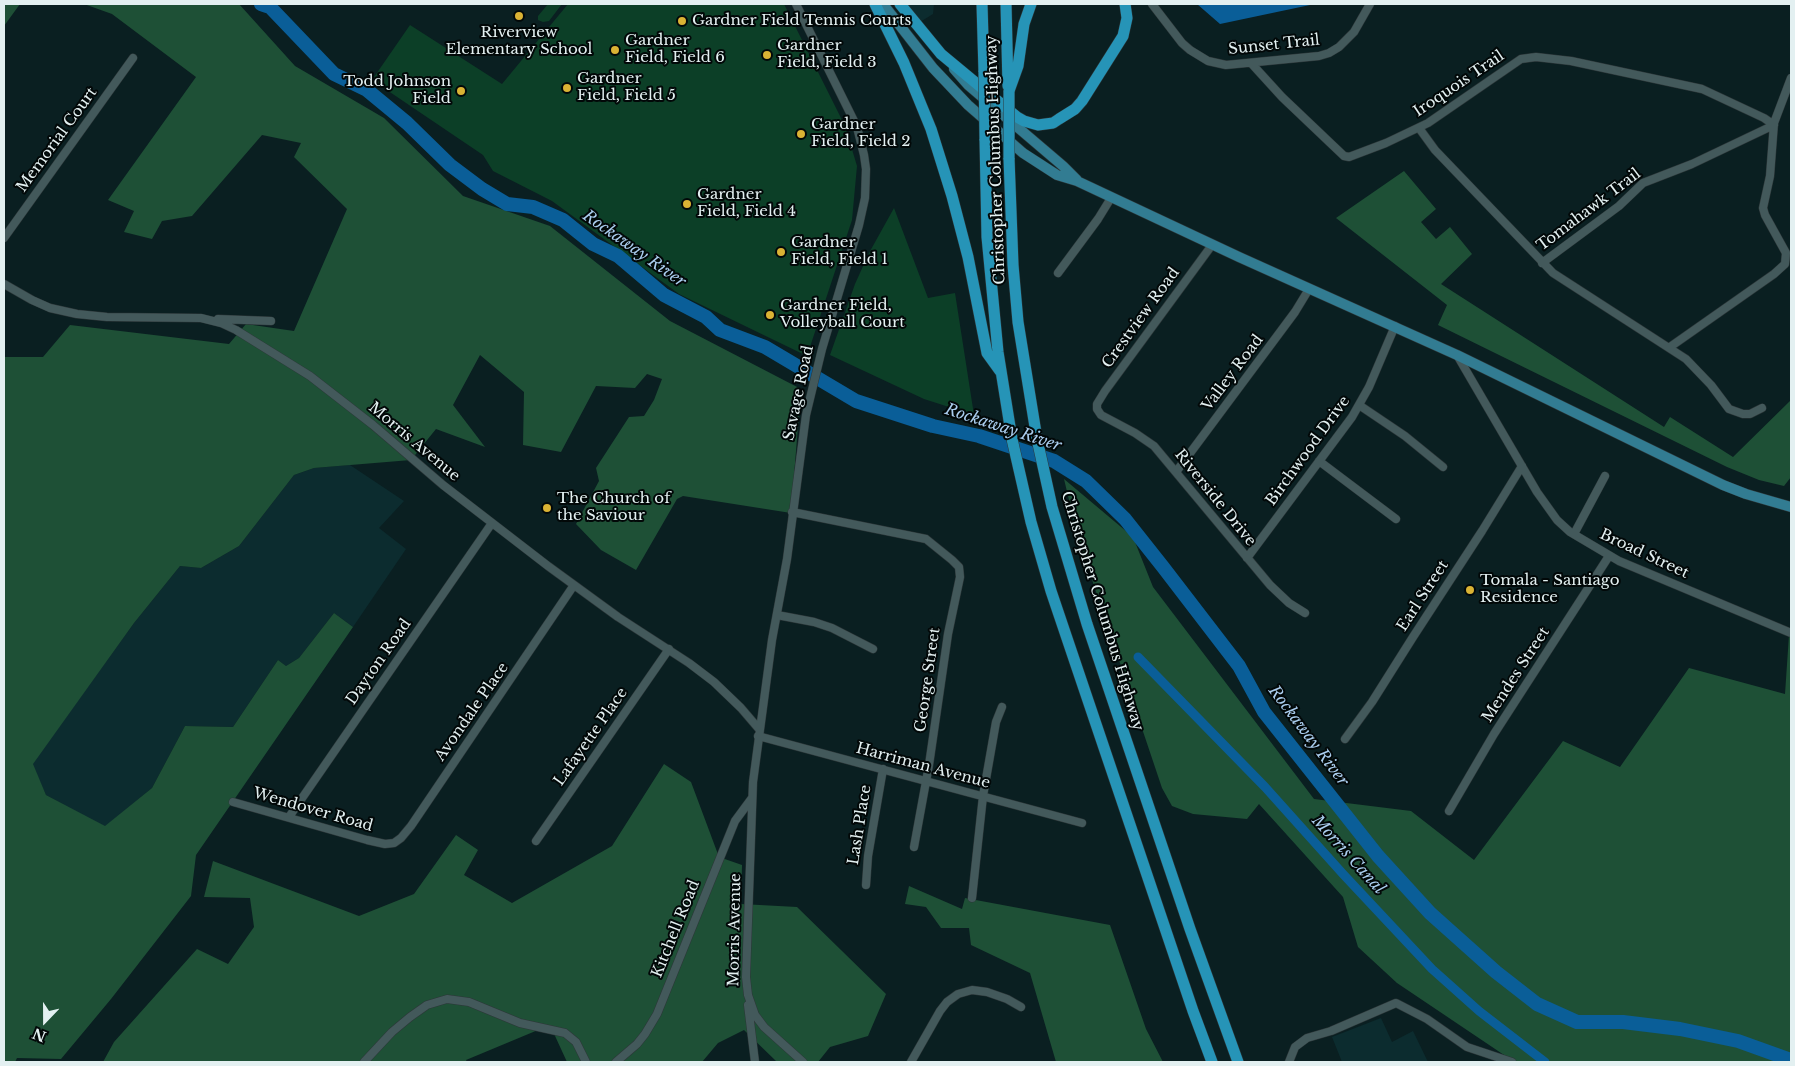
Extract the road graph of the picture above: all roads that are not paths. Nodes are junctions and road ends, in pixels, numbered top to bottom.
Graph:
1 (796, 4) edge
2 (874, 4) edge
3 (883, 4) edge
4 (900, 4) edge
5 (982, 4) edge
6 (1006, 4) edge
7 (1031, 4) edge
8 (1124, 4) edge
9 (1152, 4) edge
10 (1370, 4) edge
11 (942, 54) junction
12 (133, 58) dead end
13 (1251, 63) junction
14 (1791, 78) edge
15 (1009, 92) junction
16 (1774, 125) junction
17 (1419, 128) junction
18 (1078, 181) junction
19 (1111, 198) junction
20 (4, 238) edge
21 (1212, 245) junction
22 (1542, 263) junction
23 (1058, 273) dead end
24 (4, 284) edge
25 (1309, 289) junction
26 (201, 318) junction
27 (271, 321) dead end
28 (1395, 326) junction
29 (1670, 348) junction
30 (1457, 355) junction
31 (1000, 371) junction
32 (1359, 405) junction
33 (1762, 408) dead end
34 (1097, 409) joint
35 (1319, 461) junction
36 (1522, 466) junction
37 (1443, 467) dead end
38 (1176, 472) junction
39 (1605, 476) dead end
40 (1791, 507) edge
41 (792, 512) junction
42 (1396, 518) dead end
43 (492, 522) junction
44 (1574, 534) junction
45 (1609, 556) junction
46 (1247, 558) junction
47 (574, 585) junction
48 (1305, 613) dead end
49 (777, 615) junction
50 (1791, 633) edge
51 (668, 649) junction
52 (873, 649) dead end
53 (1002, 707) dead end
54 (758, 733) junction
55 (1345, 739) dead end
56 (883, 769) junction
57 (753, 776) joint
58 (926, 781) junction
59 (983, 796) junction
60 (752, 798) junction
61 (233, 802) dead end
62 (1449, 811) dead end
63 (289, 817) junction
64 (1082, 823) dead end
65 (536, 841) dead end
66 (386, 844) joint
67 (914, 848) dead end
68 (866, 885) dead end
69 (972, 898) dead end
70 (748, 994) junction
71 (1021, 1007) dead end
72 (364, 1062) edge
73 (586, 1062) edge
74 (616, 1062) edge
75 (755, 1062) edge
76 (803, 1062) edge
77 (911, 1062) edge
78 (1212, 1062) edge
79 (1238, 1062) edge
80 (1289, 1062) edge
81 (1512, 1062) edge

1 - 41 street, Savage Road
2 - 31 highway
3 - 18 main road
4 - 11 highway
5 - 31 highway, Christopher Columbus Highway, bridge
6 - 15 highway, Christopher Columbus Highway
7 - 15 highway
8 - 11 highway
9 - 13 street, Sunset Trail
10 - 13 street, Sunset Trail
11 - 18 main road
12 - 20 street, Memorial Court
13 - 17 street, Iroquois Trail
14 - 16 street
15 - 79 highway, Christopher Columbus Highway, bridge
16 - 17 street, Iroquois Trail
16 - 22 street, Tomahawk Trail
16 - 29 street
17 - 22 street, Tomahawk Trail
18 - 19 main road
19 - 21 main road
19 - 23 street
21 - 25 main road
21 - 34 street, Crestview Road
22 - 29 street
24 - 26 street, Morris Avenue
25 - 28 main road
25 - 38 street, Valley Road
26 - 27 street
26 - 43 street, Morris Avenue
28 - 30 main road
28 - 32 street, Birchwood Drive
29 - 33 street
30 - 36 street, Broad Street
30 - 40 main road
31 - 78 highway, Christopher Columbus Highway
32 - 35 street, Birchwood Drive
32 - 37 street
34 - 38 street, Riverside Drive
35 - 42 street
35 - 46 street, Birchwood Drive
36 - 44 street, Broad Street
36 - 55 street, Earl Street
38 - 46 street, Riverside Drive
39 - 44 street
41 - 49 street, Savage Road
41 - 58 street, George Street
43 - 47 street, Morris Avenue
43 - 63 street, Dayton Road
44 - 45 street, Broad Street
45 - 50 street, Broad Street
45 - 62 street, Mendes Street
46 - 48 street, Riverside Drive
47 - 51 street, Morris Avenue
47 - 66 street, Avondale Place
49 - 52 street
49 - 54 street, Savage Road
51 - 54 street, Morris Avenue
51 - 65 street, Lafayette Place
53 - 59 street
54 - 56 street, Harriman Avenue
54 - 57 street, Savage Road
56 - 58 street, Harriman Avenue
56 - 68 street, Lash Place
57 - 60 street, Morris Avenue
58 - 59 street, Harriman Avenue
58 - 67 street, George Street
59 - 64 street, Harriman Avenue
59 - 69 street
60 - 70 street, Morris Avenue
60 - 74 street, Kitchell Road
61 - 63 street, Wendover Road
63 - 66 street, Wendover Road
70 - 75 street
70 - 76 street, Morris Avenue
71 - 77 street
72 - 73 street
80 - 81 street

